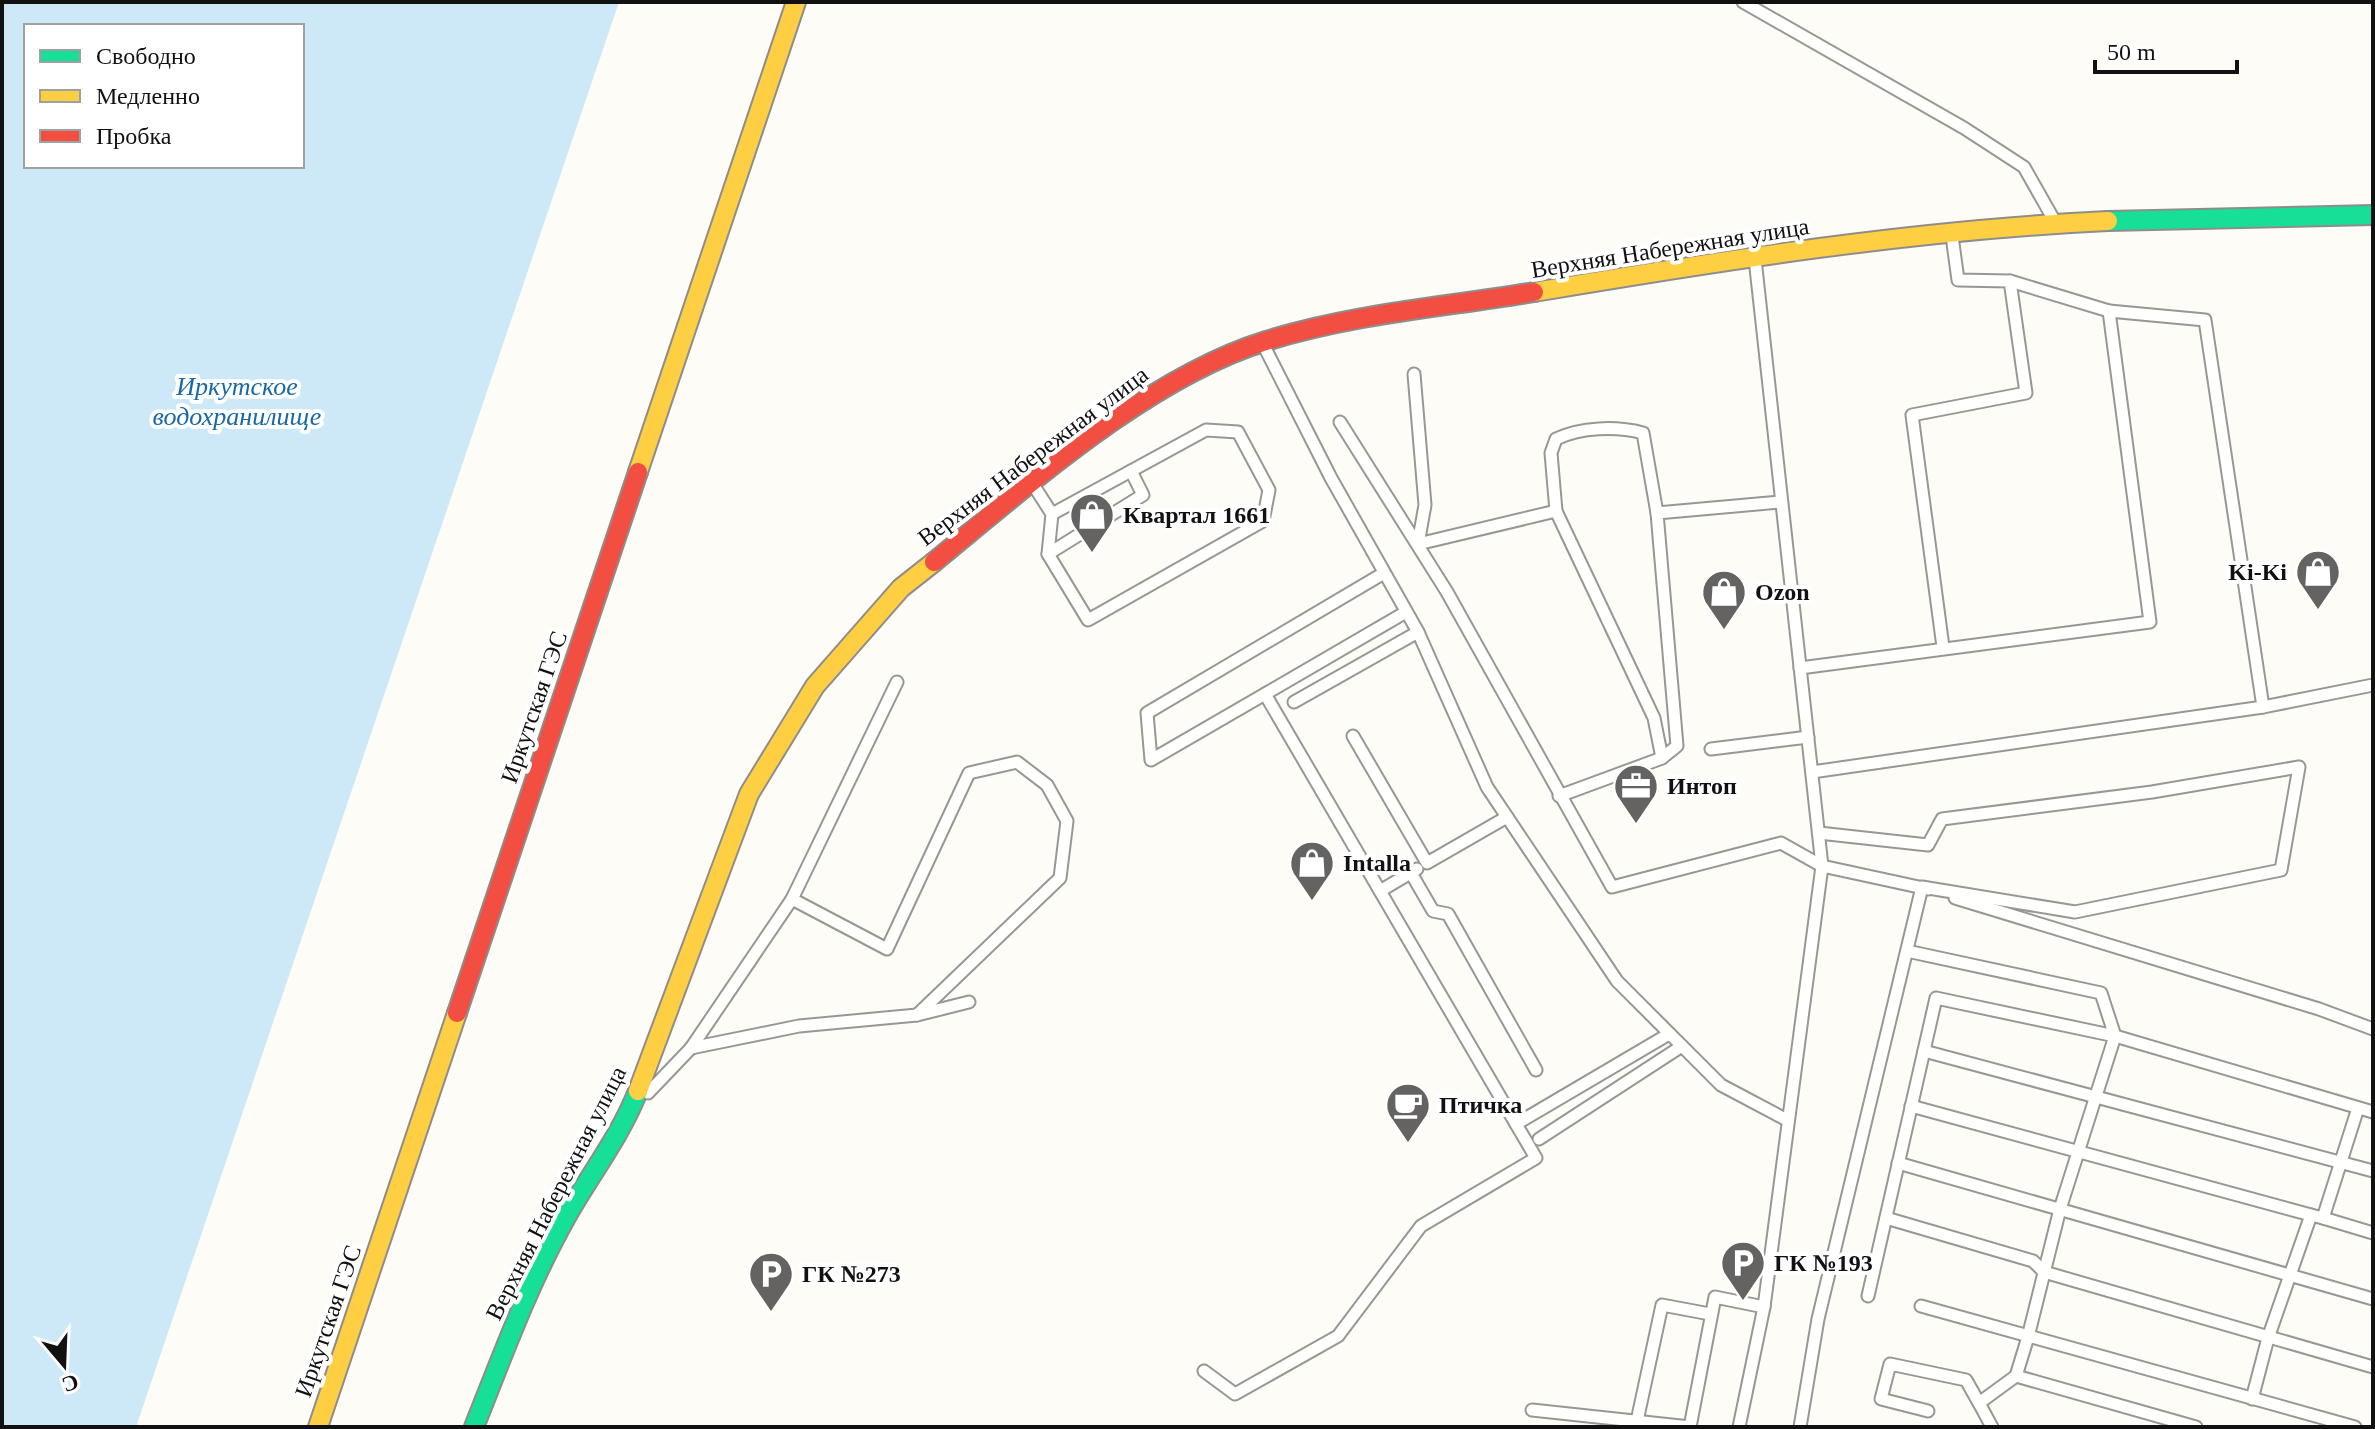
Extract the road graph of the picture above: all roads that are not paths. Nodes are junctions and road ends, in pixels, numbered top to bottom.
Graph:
1 (796, 2) edge
2 (1743, 2) edge
3 (2373, 215) edge
4 (2056, 224) junction
5 (1952, 232) junction
6 (1754, 257) junction
7 (2010, 281) junction
8 (2109, 311) junction
9 (1262, 342) junction
10 (1414, 374) dead end
11 (1340, 422) dead end
12 (1131, 471) junction
13 (1032, 482) junction
14 (1780, 502) junction
15 (1556, 511) junction
16 (1657, 513) junction
17 (1052, 514) junction
18 (1418, 544) junction
19 (1048, 554) junction
20 (1384, 573) junction
21 (1406, 612) junction
22 (1418, 632) junction
23 (1943, 647) junction
24 (1800, 668) junction
25 (897, 682) dead end
26 (2373, 685) edge
27 (1265, 694) junction
28 (1294, 702) dead end
29 (2263, 707) junction
30 (1353, 736) dead end
31 (1808, 737) junction
32 (1711, 749) dead end
33 (1662, 758) junction
34 (1812, 772) junction
35 (1559, 796) junction
36 (1507, 817) junction
37 (1819, 833) junction
38 (1427, 863) junction
39 (1822, 866) junction
40 (1411, 873) junction
41 (1922, 887) junction
42 (1380, 891) junction
43 (792, 899) junction
44 (1907, 951) junction
45 (969, 1002) dead end
46 (917, 1015) junction
47 (2373, 1029) edge
48 (1669, 1034) junction
49 (2115, 1036) junction
50 (1682, 1046) junction
51 (691, 1048) junction
52 (1924, 1051) junction
53 (1536, 1070) dead end
54 (2095, 1099) junction
55 (1911, 1106) junction
56 (2358, 1108) junction
57 (630, 1111) junction
58 (2373, 1112) edge
59 (1787, 1120) junction
60 (1516, 1124) junction
61 (1539, 1139) dead end
62 (2078, 1149) junction
63 (2341, 1161) junction
64 (1898, 1163) junction
65 (2373, 1171) edge
66 (2060, 1209) junction
67 (2317, 1217) junction
68 (1886, 1218) junction
69 (2373, 1233) edge
70 (2044, 1272) junction
71 (2289, 1276) junction
72 (1868, 1296) dead end
73 (2373, 1299) edge
74 (1921, 1306) dead end
75 (1764, 1307) junction
76 (1710, 1314) junction
77 (2028, 1337) junction
78 (2268, 1338) junction
79 (2373, 1367) edge
80 (1204, 1371) dead end
81 (2016, 1376) junction
82 (2252, 1399) junction
83 (1979, 1403) junction
84 (1532, 1410) dead end
85 (1928, 1411) dead end
86 (1637, 1421) junction
87 (318, 1427) edge
88 (474, 1427) edge
89 (1739, 1427) edge
90 (1800, 1427) edge
91 (1992, 1427) edge
92 (2196, 1427) edge
93 (2355, 1427) edge

1 - 87 street, Иркутская ГЭС
2 - 4 lane
3 - 4 street, Верхняя Набережная улица
4 - 5 street, Верхняя Набережная улица
5 - 6 street, Верхняя Набережная улица
5 - 7 lane
6 - 9 street, Верхняя Набережная улица
6 - 14 lane
7 - 8 lane
7 - 23 lane
8 - 23 lane
8 - 29 lane
9 - 13 street, Верхняя Набережная улица
9 - 20 lane
10 - 18 lane
11 - 18 lane
12 - 17 lane
12 - 19 lane
12 - 19 lane
13 - 17 lane
13 - 57 street, Верхняя Набережная улица
14 - 16 lane
14 - 24 lane
15 - 16 lane
15 - 18 lane
15 - 33 lane
16 - 33 lane
17 - 19 lane
18 - 35 lane
20 - 21 lane
20 - 27 lane
21 - 22 lane
21 - 27 lane
22 - 28 lane
22 - 36 lane
23 - 24 lane
24 - 31 lane
25 - 43 lane
26 - 29 lane
27 - 42 lane
29 - 34 lane
30 - 38 lane
31 - 32 lane
31 - 34 lane
33 - 35 lane
34 - 37 lane
35 - 39 lane
36 - 38 lane
36 - 48 lane
37 - 39 lane
37 - 41 lane
38 - 40 lane
39 - 41 lane
39 - 59 lane
40 - 42 lane
40 - 53 lane
41 - 44 lane
41 - 47 lane
42 - 60 lane
43 - 46 lane
43 - 51 lane
44 - 49 lane
44 - 90 lane
45 - 46 lane
46 - 51 lane
48 - 50 lane
48 - 60 lane
49 - 52 lane
49 - 54 lane
49 - 56 lane
50 - 59 lane
50 - 61 lane
51 - 57 lane
52 - 54 lane
52 - 55 lane
54 - 62 lane
54 - 63 lane
55 - 62 lane
55 - 64 lane
56 - 58 lane
56 - 63 lane
57 - 88 street, Верхняя Набережная улица
59 - 75 lane
60 - 80 lane
62 - 66 lane
62 - 67 lane
63 - 65 lane
63 - 67 lane
64 - 66 lane
64 - 68 lane
66 - 70 lane
66 - 71 lane
67 - 69 lane
67 - 71 lane
68 - 70 lane
68 - 72 lane
70 - 77 lane
70 - 78 lane
71 - 73 lane
71 - 78 lane
74 - 77 lane
75 - 76 lane
75 - 89 lane
76 - 86 lane
76 - 86 lane
77 - 81 lane
77 - 82 lane
78 - 79 lane
78 - 82 lane
81 - 83 lane
81 - 92 lane
82 - 93 lane
83 - 85 lane
83 - 91 lane
84 - 86 lane

